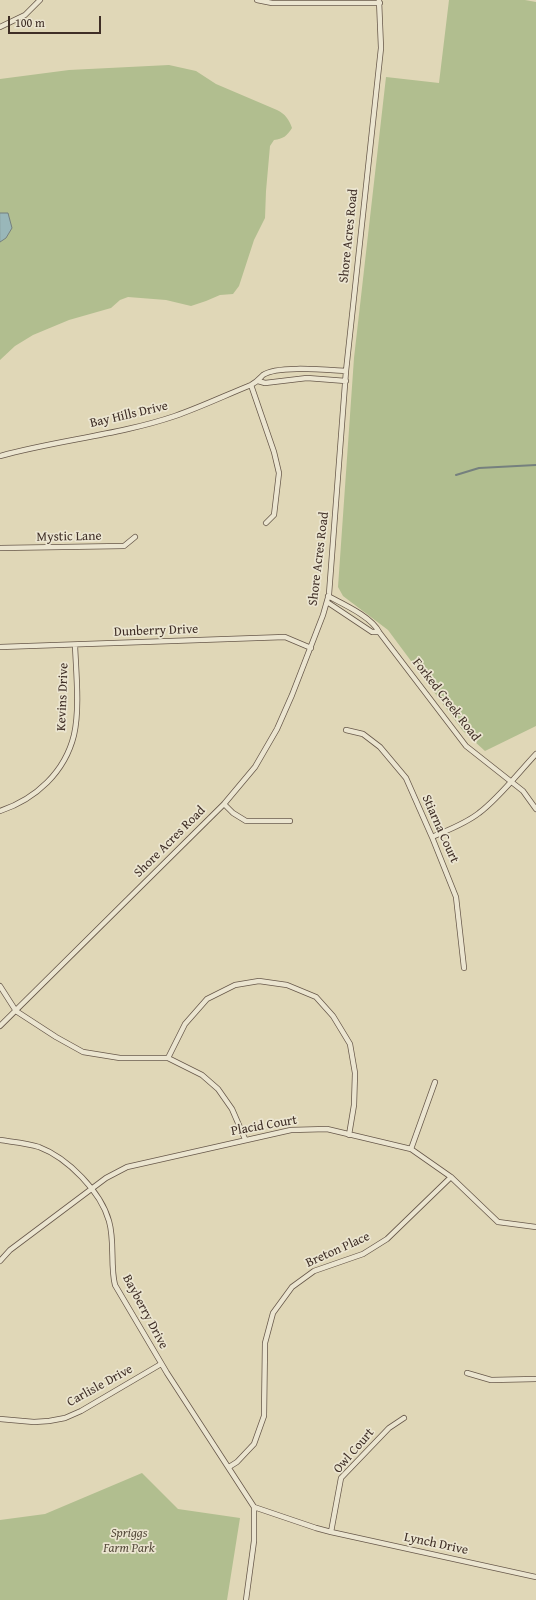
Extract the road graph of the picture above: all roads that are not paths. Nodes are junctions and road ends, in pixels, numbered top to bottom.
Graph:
1 (40, 0) edge
2 (256, 0) edge
3 (380, 1) edge
4 (0, 27) edge
5 (346, 371) junction
6 (258, 381) junction
7 (346, 381) junction
8 (252, 385) junction
9 (0, 456) edge
10 (266, 524) dead end
11 (135, 537) dead end
12 (0, 548) edge
13 (328, 596) junction
14 (327, 602) junction
15 (379, 632) junction
16 (75, 645) junction
17 (0, 647) edge
18 (311, 648) junction
19 (346, 730) dead end
20 (536, 754) edge
21 (510, 781) junction
22 (224, 804) junction
23 (536, 809) edge
24 (0, 811) edge
25 (290, 821) dead end
26 (432, 837) junction
27 (464, 968) dead end
28 (0, 986) edge
29 (16, 1011) junction
30 (0, 1026) edge
31 (168, 1058) junction
32 (435, 1082) dead end
33 (349, 1135) junction
34 (245, 1139) junction
35 (0, 1140) edge
36 (411, 1149) junction
37 (452, 1177) junction
38 (92, 1189) junction
39 (536, 1226) edge
40 (0, 1261) edge
41 (161, 1364) junction
42 (467, 1373) dead end
43 (536, 1378) edge
44 (404, 1418) dead end
45 (0, 1419) edge
46 (229, 1467) junction
47 (254, 1507) junction
48 (331, 1532) junction
49 (536, 1577) edge
50 (246, 1600) edge

1 - 4 street
2 - 3 street
3 - 5 street, Shore Acres Road
5 - 6 street, Bay Hills Drive
5 - 7 street, Shore Acres Road
6 - 7 street
6 - 8 street, Bay Hills Drive
7 - 13 street, Shore Acres Road
8 - 9 street, Bay Hills Drive
8 - 10 street
11 - 12 street, Mystic Lane
13 - 14 street, Shore Acres Road
13 - 15 street, Forked Creek Road
14 - 15 street
14 - 18 street, Shore Acres Road
15 - 21 street, Forked Creek Road
16 - 17 street, Dunberry Drive
16 - 18 street, Dunberry Drive
16 - 24 street, Kevins Drive
18 - 22 street, Shore Acres Road
19 - 26 street, Stiarna Court
20 - 21 street
21 - 23 street, Forked Creek Road
21 - 26 street
22 - 25 street
22 - 29 street, Shore Acres Road
26 - 27 street, Stiarna Court
28 - 29 street
29 - 30 street, Shore Acres Road
29 - 31 street
31 - 33 street
31 - 34 street
32 - 36 street
33 - 34 street, Placid Court
33 - 36 street, Placid Court
34 - 38 street, Placid Court
35 - 38 street, Bayberry Drive
36 - 37 street, Placid Court
37 - 39 street, Placid Court
37 - 46 street, Breton Place
38 - 40 street, Placid Court
38 - 41 street, Bayberry Drive
41 - 45 street, Carlisle Drive
41 - 46 street, Bayberry Drive
42 - 43 street
44 - 48 street, Owl Court
46 - 47 street, Bayberry Drive
47 - 48 street
47 - 50 street
48 - 49 street, Lynch Drive

